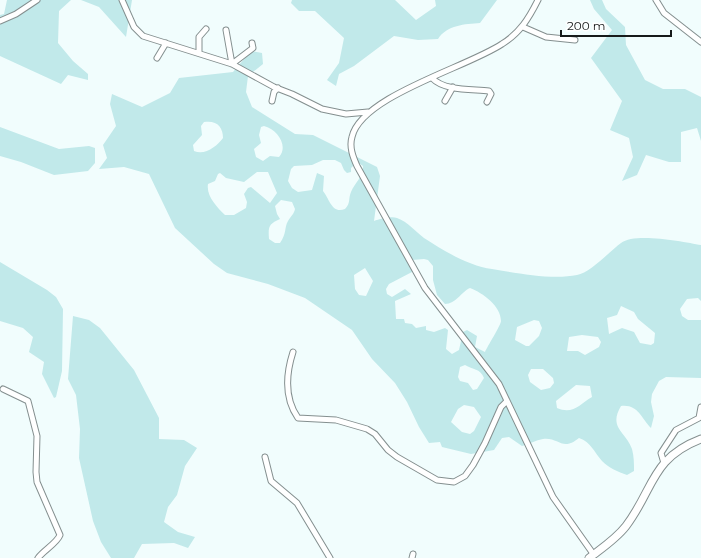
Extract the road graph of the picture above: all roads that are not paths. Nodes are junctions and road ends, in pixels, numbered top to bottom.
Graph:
1 (37, 0) edge
2 (122, 0) edge
3 (538, 0) edge
4 (656, 0) edge
5 (0, 21) edge
6 (523, 27) junction
7 (206, 29) dead end
8 (226, 30) dead end
9 (574, 40) dead end
10 (701, 42) edge
11 (166, 44) junction
12 (252, 44) dead end
13 (199, 53) junction
14 (157, 58) dead end
15 (232, 64) junction
16 (432, 78) junction
17 (453, 87) junction
18 (278, 88) junction
19 (272, 101) dead end
20 (445, 101) dead end
21 (487, 102) dead end
22 (368, 112) junction
23 (293, 352) dead end
24 (3, 388) dead end
25 (507, 401) junction
26 (701, 407) edge
27 (701, 439) edge
28 (265, 457) dead end
29 (664, 463) junction
30 (591, 556) edge
31 (38, 558) edge
32 (330, 558) edge

1 - 5 street
2 - 11 street
3 - 6 street
4 - 10 street
6 - 9 street
6 - 16 street
7 - 13 street
8 - 15 street
11 - 13 street
11 - 14 street
12 - 15 street
13 - 15 street
15 - 18 street
16 - 17 street
16 - 22 street
17 - 20 street
17 - 21 street
18 - 19 street
18 - 22 street
22 - 25 street
23 - 25 street
24 - 31 street
25 - 30 street
26 - 29 street
27 - 29 main road
28 - 32 street
29 - 30 main road

